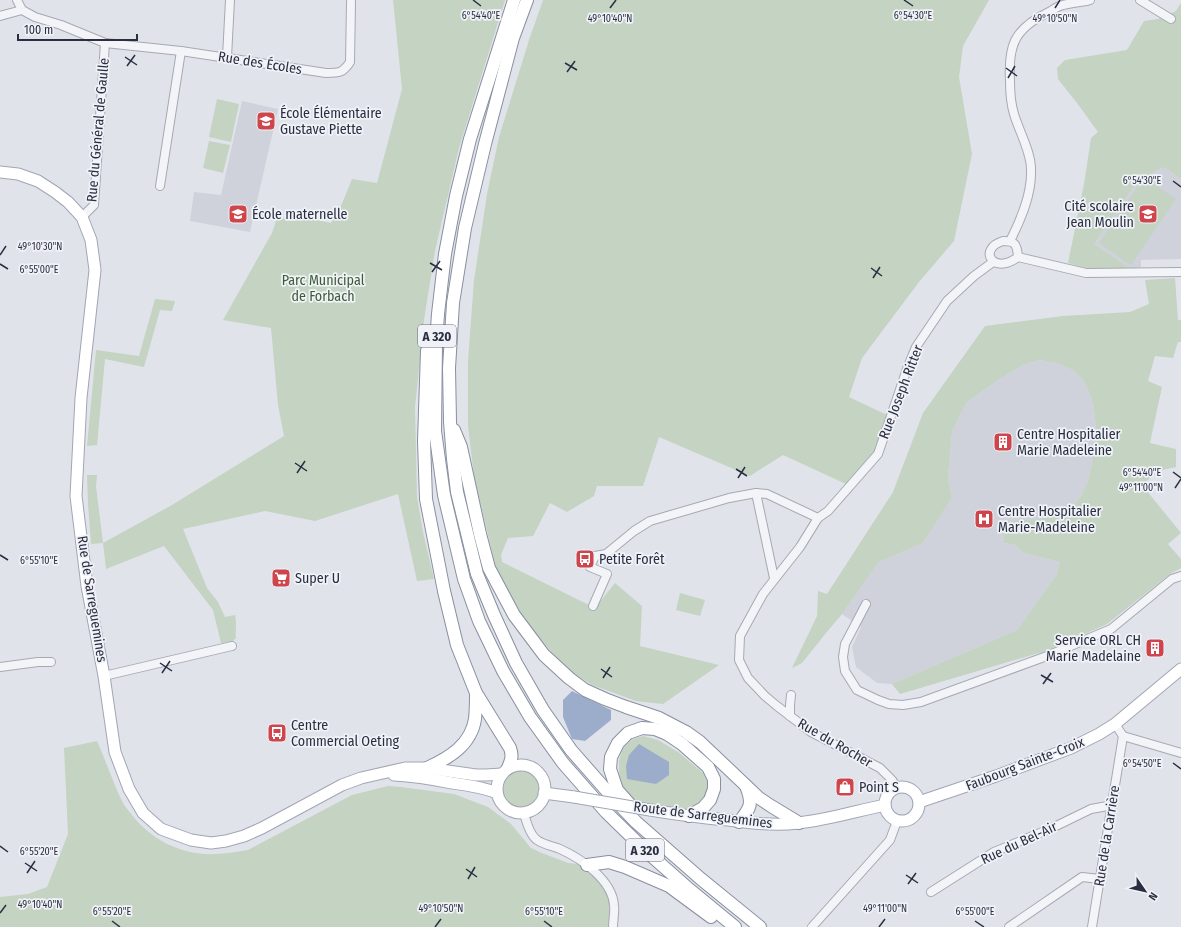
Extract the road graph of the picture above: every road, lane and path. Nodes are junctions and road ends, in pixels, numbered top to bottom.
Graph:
1 (17, 0) edge
2 (230, 0) edge
3 (514, 0) edge
4 (527, 0) edge
5 (1090, 0) edge
6 (1140, 0) edge
7 (351, 2) dead end
8 (1062, 2) edge
9 (22, 10) junction
10 (0, 16) edge
11 (1171, 19) dead end
12 (105, 43) junction
13 (181, 51) junction
14 (227, 57) junction
15 (0, 172) edge
16 (160, 186) dead end
17 (82, 217) junction
18 (1010, 241) junction
19 (1018, 257) junction
20 (993, 262) junction
21 (1181, 272) edge
22 (438, 314) junction
23 (450, 422) junction
24 (878, 454) joint
25 (756, 493) junction
26 (818, 518) junction
27 (1181, 576) edge
28 (774, 578) junction
29 (866, 604) dead end
30 (593, 606) dead end
31 (232, 646) dead end
32 (51, 662) dead end
33 (0, 667) edge
34 (1181, 669) edge
35 (104, 676) junction
36 (476, 693) junction
37 (777, 706) junction
38 (790, 716) junction
39 (1115, 724) junction
40 (1123, 736) junction
41 (1181, 753) edge
42 (505, 771) junction
43 (425, 773) junction
44 (746, 786) junction
45 (897, 788) junction
46 (544, 793) junction
47 (497, 794) junction
48 (919, 802) junction
49 (885, 805) junction
50 (1113, 805) junction
51 (524, 813) junction
52 (689, 816) junction
53 (897, 821) junction
54 (636, 822) junction
55 (739, 822) junction
56 (799, 823) junction
57 (587, 865) junction
58 (1100, 879) junction
59 (931, 892) dead end
60 (613, 927) edge
61 (725, 927) edge
62 (735, 927) edge
63 (760, 927) edge
64 (812, 927) edge
65 (1009, 927) edge
66 (1092, 927) edge

1 - 9 street
2 - 14 street
3 - 22 highway, A 320
4 - 23 highway, A 320
5 - 8 street
6 - 11 street
7 - 14 street, Rue des Écoles
8 - 18 street
9 - 10 street
9 - 12 street, Rue du Général de Gaulle
12 - 13 street, Rue des Écoles
12 - 17 street, Rue du Général de Gaulle
13 - 14 street, Rue des Écoles
13 - 16 street
15 - 17 main road, Rue de Sarreguemines
17 - 35 main road, Rue de Sarreguemines
18 - 19 street
18 - 20 street
19 - 20 street
19 - 21 street
20 - 24 street, Rue Joseph Ritter
22 - 36 highway
22 - 62 highway, A 320
23 - 44 highway
23 - 54 highway, A 320
24 - 26 street, Rue du Rocher
25 - 26 street
25 - 28 street
25 - 30 street
26 - 28 street, Rue du Rocher
27 - 29 street
28 - 37 street, Rue du Rocher
31 - 35 street
32 - 33 street
34 - 39 main road, Faubourg Sainte-Croix
35 - 43 main road, Rue de Sarreguemines
36 - 42 highway
36 - 43 highway
37 - 38 street, Rue du Rocher
37 - 38 street
38 - 45 street, Rue du Rocher
39 - 40 street
39 - 48 main road, Faubourg Sainte-Croix
40 - 41 street
40 - 50 street, Rue de la Carrière
42 - 43 main road
42 - 46 main road
42 - 47 main road
43 - 47 main road
44 - 55 highway
44 - 56 highway
45 - 48 main road
45 - 49 main road
46 - 51 main road
46 - 52 main road, Route de Sarreguemines, bridge
47 - 51 main road
48 - 53 main road
49 - 53 main road
49 - 56 main road, Route de Sarreguemines
50 - 58 street, Rue de la Carrière
50 - 59 street, Rue du Bel-Air
51 - 57 street
52 - 54 highway
52 - 55 main road, Route de Sarreguemines
53 - 64 street
54 - 63 highway, A 320
55 - 56 main road, Route de Sarreguemines
57 - 60 street
57 - 61 highway
58 - 65 street
58 - 66 street, Rue de la Carrière

